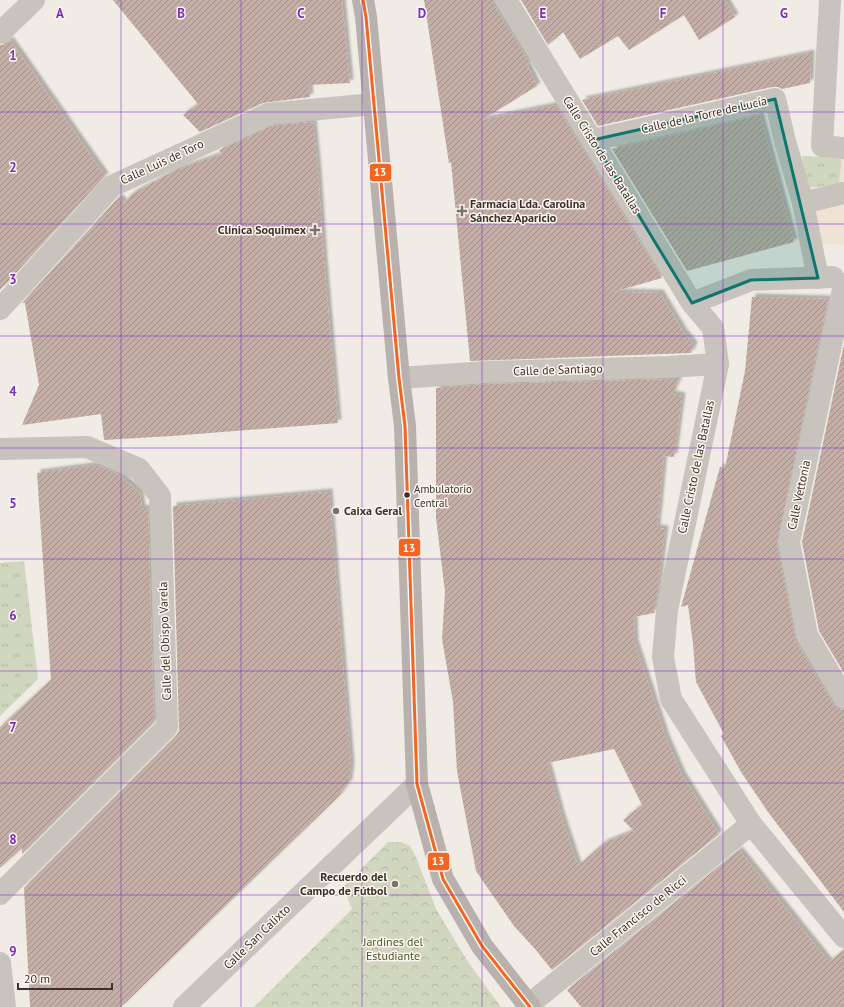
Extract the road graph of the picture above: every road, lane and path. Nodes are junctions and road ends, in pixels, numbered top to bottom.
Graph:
1 (34, 0) edge
2 (506, 0) edge
3 (830, 0) edge
4 (367, 6) edge
5 (0, 33) edge
6 (373, 104) junction
7 (593, 140) junction
8 (844, 148) edge
9 (844, 193) edge
10 (803, 203) junction
11 (844, 277) edge
12 (818, 278) junction
13 (844, 284) edge
14 (692, 303) junction
15 (0, 308) edge
16 (718, 364) junction
17 (399, 378) junction
18 (0, 449) edge
19 (844, 698) edge
20 (417, 784) junction
21 (751, 824) junction
22 (0, 894) edge
23 (844, 937) edge
24 (0, 963) edge
25 (528, 1006) edge
26 (5, 1007) edge
27 (184, 1007) edge

1 - 5 street
2 - 7 street, Calle Cristo de las Batallas
3 - 8 street
4 - 6 main road
6 - 15 street, Calle Luis de Toro
6 - 17 main road
7 - 10 street, Calle de la Torre de Lucía
7 - 14 street, Calle Cristo de las Batallas
9 - 10 street
10 - 12 street, Calle de la Torre de Lucía
11 - 12 street
12 - 14 street
13 - 19 street, Calle Vettonia
14 - 16 street, Calle Cristo de las Batallas
16 - 17 street, Calle de Santiago
16 - 21 street, Calle Cristo de las Batallas
17 - 20 main road
18 - 22 street, Calle del Obispo Varela
20 - 25 main road
20 - 27 street, Calle San Calixto
21 - 23 street, Calle Cristo de las Batallas
21 - 25 street, Calle Francisco de Ricci
24 - 26 street

